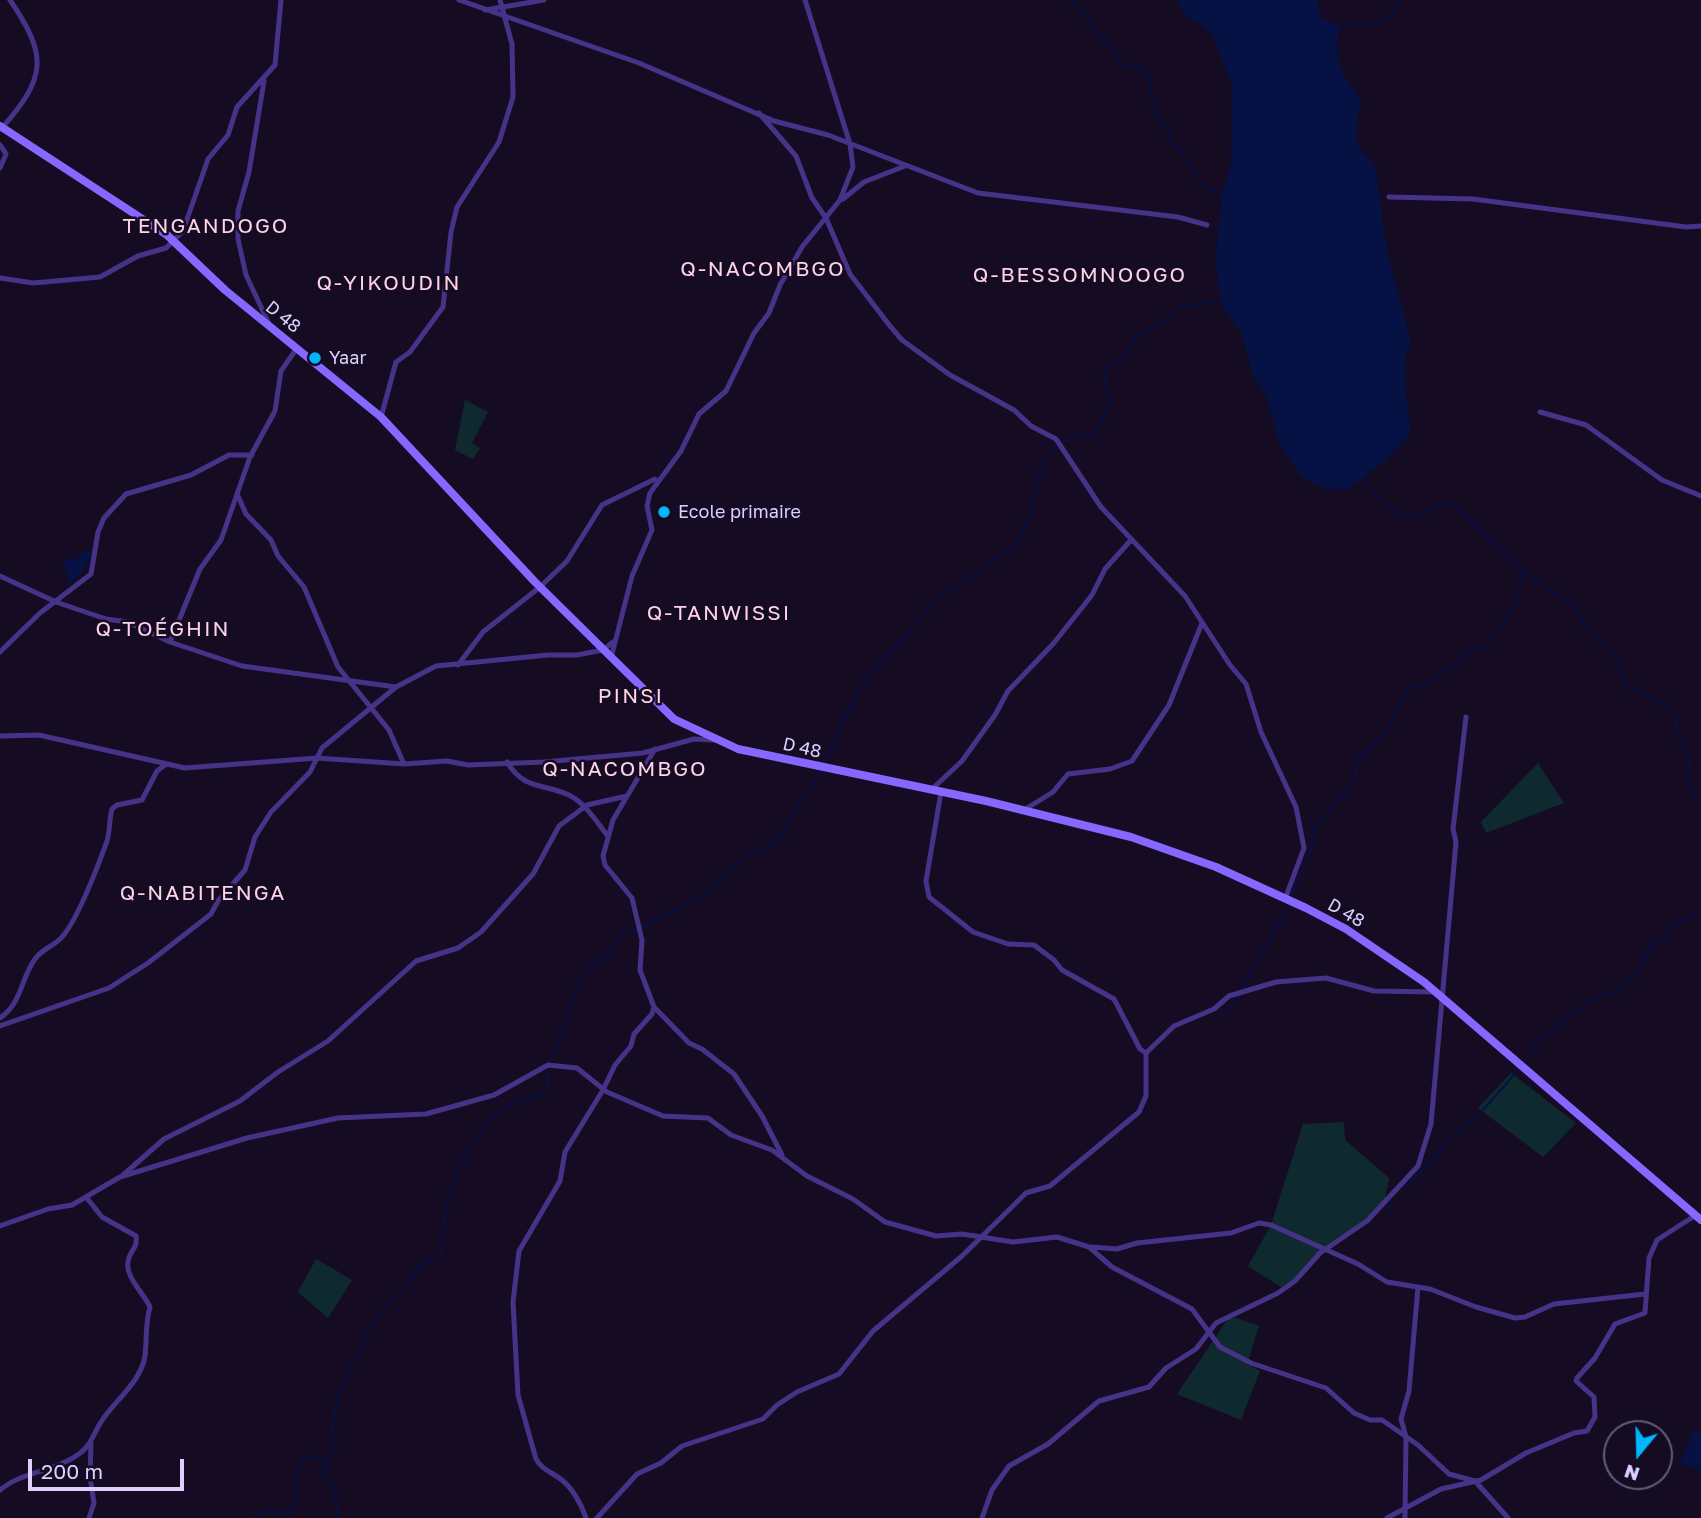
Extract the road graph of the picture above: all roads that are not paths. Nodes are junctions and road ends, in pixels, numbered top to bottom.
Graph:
1 (10, 0) edge
2 (281, 0) edge
3 (459, 0) edge
4 (500, 0) edge
5 (544, 0) edge
6 (805, 0) edge
7 (502, 7) junction
8 (485, 10) junction
9 (506, 18) junction
10 (264, 81) junction
11 (759, 113) junction
12 (1, 128) edge
13 (850, 144) junction
14 (0, 145) edge
15 (906, 166) junction
16 (0, 168) edge
17 (1389, 197) dead end
18 (840, 200) junction
19 (826, 218) junction
20 (1207, 225) dead end
21 (1699, 228) edge
22 (173, 241) junction
23 (0, 278) edge
24 (271, 327) junction
25 (297, 348) junction
26 (1540, 412) dead end
27 (381, 417) junction
28 (252, 454) junction
29 (658, 478) junction
30 (1699, 494) edge
31 (238, 496) junction
32 (1131, 540) junction
33 (0, 576) edge
34 (540, 587) junction
35 (56, 602) junction
36 (1202, 623) junction
37 (170, 642) junction
38 (613, 642) junction
39 (603, 650) junction
40 (0, 652) edge
41 (611, 659) junction
42 (458, 664) junction
43 (347, 680) junction
44 (396, 687) junction
45 (373, 708) junction
46 (1466, 717) dead end
47 (0, 736) edge
48 (716, 740) junction
49 (654, 749) junction
50 (317, 758) junction
51 (507, 762) junction
52 (404, 764) junction
53 (165, 765) junction
54 (930, 790) junction
55 (941, 792) junction
56 (627, 796) junction
57 (584, 806) junction
58 (1024, 810) junction
59 (607, 835) junction
60 (1285, 899) junction
61 (1438, 994) junction
62 (654, 1007) junction
63 (0, 1018) edge
64 (0, 1026) edge
65 (1146, 1053) junction
66 (603, 1090) junction
67 (782, 1156) junction
68 (120, 1177) junction
69 (86, 1197) junction
70 (1698, 1217) edge
71 (0, 1226) edge
72 (982, 1236) junction
73 (1089, 1247) junction
74 (1325, 1250) junction
75 (1418, 1287) junction
76 (1645, 1294) junction
77 (1210, 1331) junction
78 (1406, 1437) junction
79 (91, 1443) junction
80 (1475, 1481) junction
81 (0, 1490) edge
82 (1407, 1506) junction
83 (89, 1518) edge
84 (586, 1518) edge
85 (597, 1518) edge
86 (982, 1518) edge
87 (1387, 1518) edge
88 (1405, 1518) edge
89 (1508, 1518) edge

1 - 12 street
2 - 10 street
3 - 8 street
4 - 7 street
5 - 7 street
6 - 13 street
7 - 8 street
7 - 9 street
8 - 9 street
9 - 11 street
9 - 27 street
10 - 22 street
10 - 24 street
11 - 13 street
11 - 19 street
12 - 22 street, D 48
13 - 15 street
13 - 18 street
14 - 16 street
15 - 18 street
15 - 20 street
17 - 21 street
18 - 19 street
19 - 29 street
19 - 32 street
22 - 23 street
22 - 24 street, D 48
24 - 25 street, D 48
25 - 27 street, D 48
25 - 28 street
26 - 30 street
27 - 34 street, D 48
28 - 31 street
28 - 35 street
29 - 34 street
29 - 38 street
31 - 37 street
31 - 43 street
32 - 36 street
32 - 54 street
33 - 35 street
34 - 39 street, D 48
34 - 42 street
35 - 37 street
35 - 40 street
36 - 58 street
36 - 60 street
37 - 43 street
38 - 39 street
38 - 41 street
39 - 41 street, D 48
39 - 42 street
41 - 48 street, D 48
42 - 44 street
43 - 44 street
43 - 45 street
44 - 45 street
45 - 50 street
45 - 52 street
46 - 61 street
47 - 53 street
48 - 49 street
48 - 54 street, D 48
49 - 51 street
49 - 56 street
50 - 52 street
50 - 53 street
50 - 64 street
51 - 52 street
51 - 57 street
53 - 63 street
54 - 55 street, D 48
55 - 58 street, D 48
55 - 65 street
56 - 57 street
56 - 59 street
57 - 59 street
57 - 68 street
58 - 60 street, D 48
59 - 62 street
60 - 61 street, D 48
61 - 65 street
61 - 70 street, D 48
61 - 74 street
62 - 66 street
62 - 67 street
65 - 72 street
66 - 67 street
66 - 68 street
66 - 84 street
67 - 72 street
68 - 69 street
69 - 71 street
69 - 79 street
70 - 76 street
72 - 73 street
72 - 85 street
73 - 74 street
73 - 77 street
74 - 75 street
74 - 77 street
75 - 76 street
75 - 78 street
76 - 80 street
77 - 78 street
77 - 86 street
78 - 80 street
78 - 82 street
79 - 81 street
79 - 83 street
80 - 82 street
80 - 89 street
82 - 87 street
82 - 88 street

